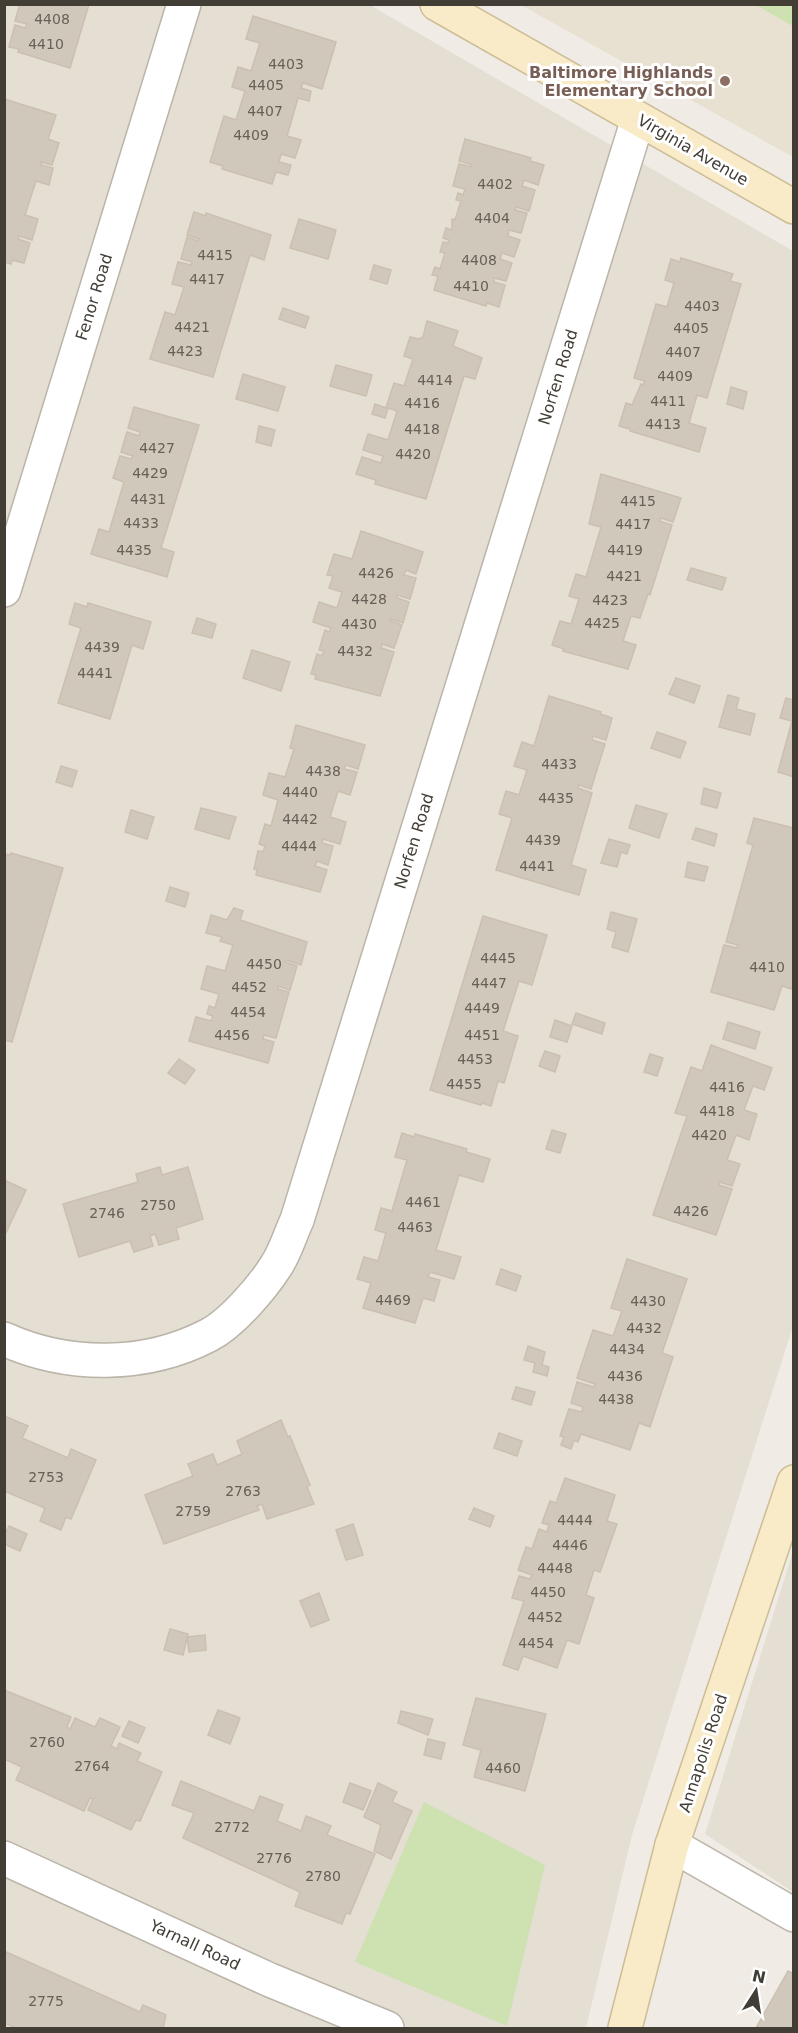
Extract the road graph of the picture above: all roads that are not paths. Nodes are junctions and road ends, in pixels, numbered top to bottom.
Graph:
1 (184, 4) edge
2 (436, 4) edge
3 (638, 119) junction
4 (794, 207) edge
5 (4, 590) edge
6 (4, 1339) edge
7 (794, 1482) edge
8 (672, 1845) junction
9 (4, 1858) edge
10 (794, 1916) edge
11 (387, 2028) edge
12 (625, 2028) edge

1 - 5 street, Fenor Road
2 - 3 main road, Virginia Avenue
3 - 4 main road, Virginia Avenue
3 - 6 street, Norfen Road
7 - 8 main road, Annapolis Road
8 - 10 street
8 - 12 main road, Annapolis Road
9 - 11 street, Yarnall Road

